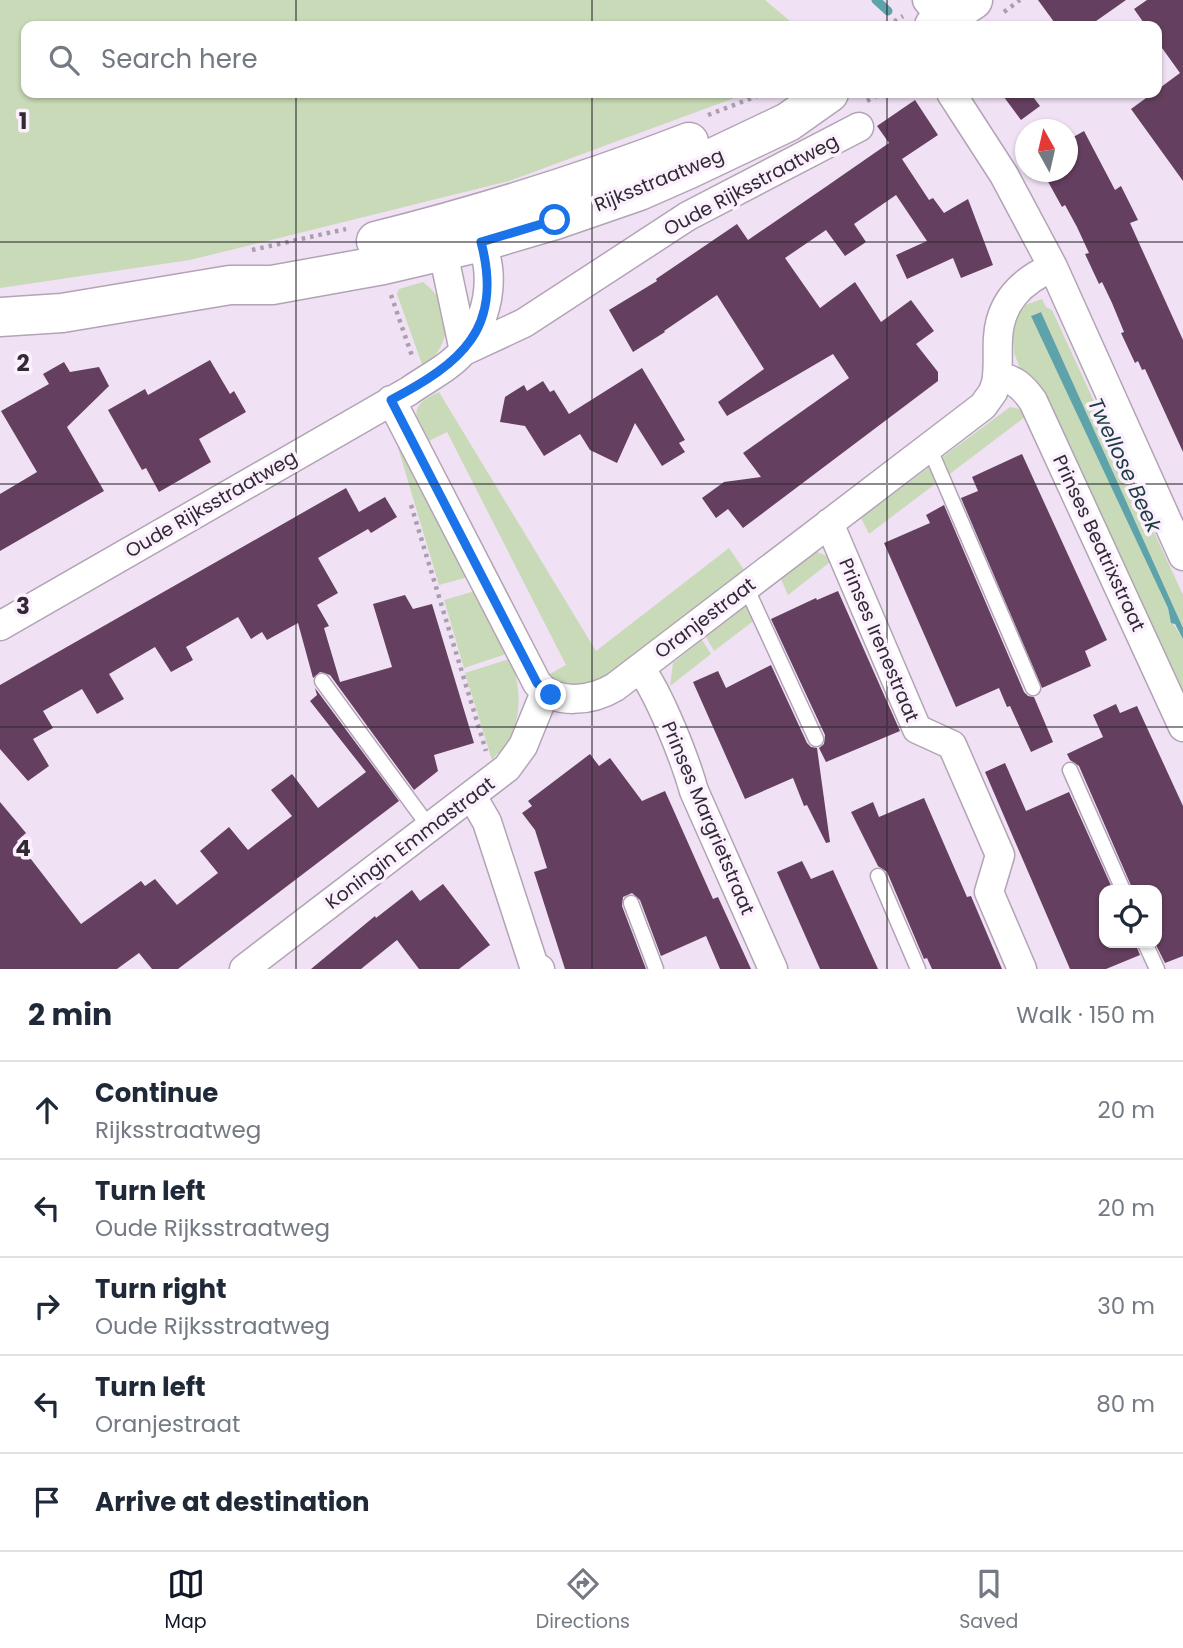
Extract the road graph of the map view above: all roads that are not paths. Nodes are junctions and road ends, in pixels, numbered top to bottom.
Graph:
1 (808, 98) edge
2 (822, 98) edge
3 (954, 98) edge
4 (859, 127) dead end
5 (459, 238) junction
6 (1053, 268) junction
7 (230, 285) junction
8 (62, 313) junction
9 (0, 317) edge
10 (0, 332) edge
11 (464, 351) junction
12 (997, 377) junction
13 (391, 400) junction
14 (929, 447) junction
15 (829, 523) junction
16 (1183, 556) edge
17 (746, 587) junction
18 (0, 626) edge
19 (640, 668) junction
20 (322, 681) dead end
21 (1033, 688) dead end
22 (545, 692) junction
23 (1183, 727) edge
24 (816, 739) dead end
25 (1070, 770) dead end
26 (472, 796) junction
27 (430, 828) junction
28 (878, 876) dead end
29 (1121, 885) edge
30 (631, 903) dead end
31 (1147, 948) edge
32 (259, 964) edge
33 (540, 969) edge
34 (656, 969) edge
35 (773, 969) edge
36 (918, 969) edge
37 (1022, 969) edge
38 (1157, 969) edge

1 - 5 main road, Rijksstraatweg
2 - 5 main road, Rijksstraatweg
3 - 6 street
4 - 11 street, Oude Rijksstraatweg
5 - 7 main road, Rijksstraatweg
5 - 7 main road, Rijksstraatweg
5 - 11 street
5 - 11 street, Oude Rijksstraatweg
6 - 12 street, Oranjestraat
6 - 16 street
7 - 8 main road, Rijksstraatweg
8 - 9 main road, Rijksstraatweg
8 - 10 main road, Rijksstraatweg
11 - 13 street, Oude Rijksstraatweg
12 - 14 street, Oranjestraat
12 - 23 street, Prinses Beatrixstraat
13 - 18 street, Oude Rijksstraatweg
13 - 22 street
14 - 15 street, Oranjestraat
14 - 21 lane
15 - 17 street, Oranjestraat
15 - 37 street, Prinses Irenestraat
17 - 19 street, Oranjestraat
17 - 24 lane
19 - 22 street, Oranjestraat
19 - 35 street, Prinses Margrietstraat
20 - 27 lane
22 - 26 street, Koningin Emmastraat
25 - 29 lane
26 - 27 street, Koningin Emmastraat
26 - 33 street
27 - 32 street, Koningin Emmastraat
28 - 36 lane
30 - 34 lane
31 - 38 lane

